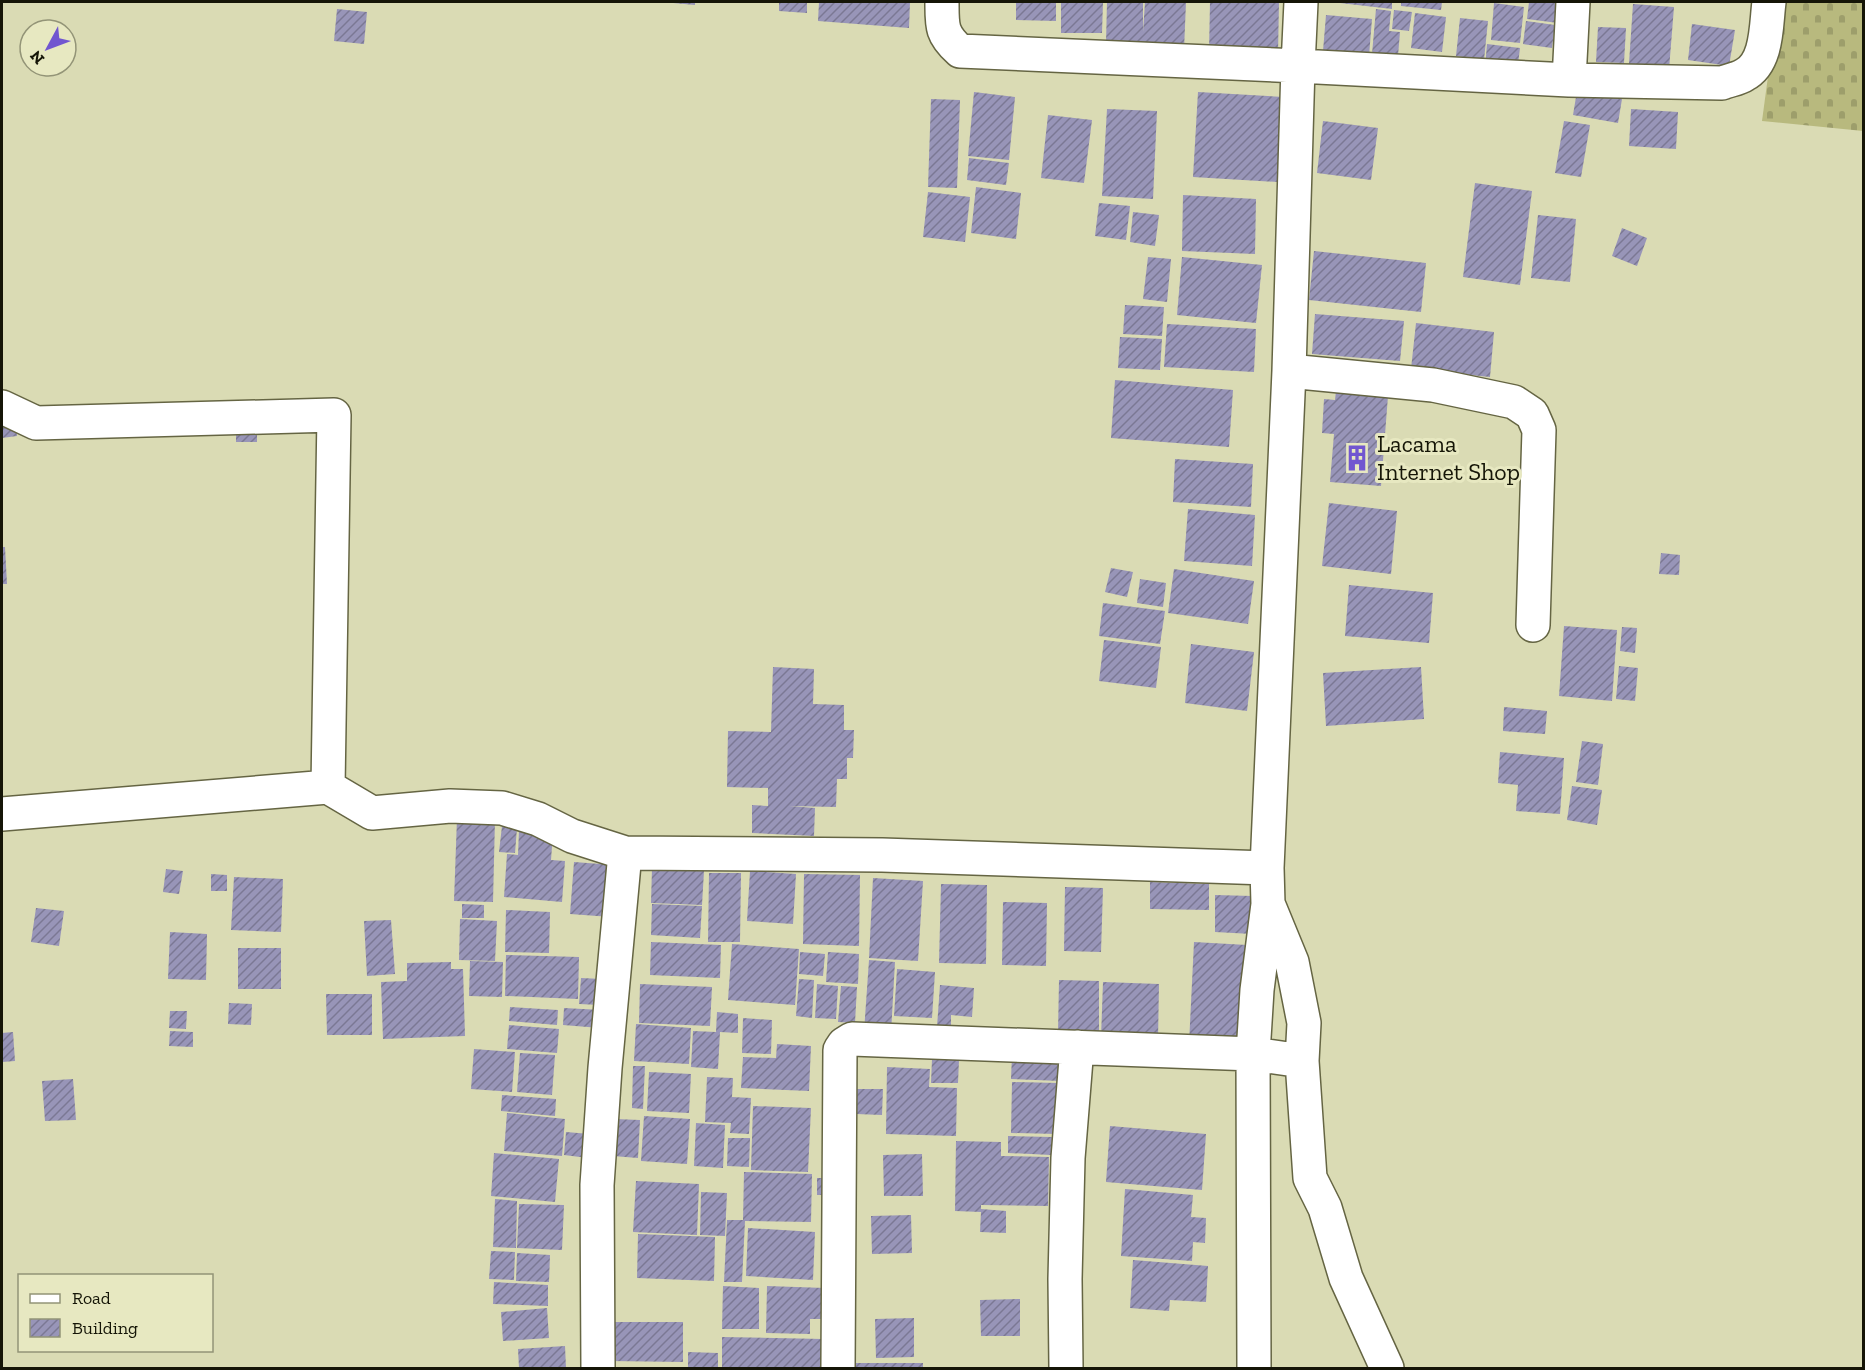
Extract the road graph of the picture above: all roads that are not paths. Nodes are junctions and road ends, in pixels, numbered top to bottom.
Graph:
1 (942, 2) edge
2 (1301, 2) edge
3 (1573, 2) edge
4 (1769, 2) edge
5 (1298, 66) junction
6 (1569, 80) junction
7 (1289, 371) junction
8 (2, 407) edge
9 (1533, 625) dead end
10 (328, 787) junction
11 (2, 813) edge
12 (625, 853) junction
13 (1267, 868) junction
14 (1268, 904) junction
15 (1077, 1047) junction
16 (1253, 1054) junction
17 (1302, 1061) junction
18 (598, 1368) edge
19 (838, 1368) edge
20 (1066, 1368) edge
21 (1254, 1368) edge
22 (1387, 1368) edge

1 - 5 street
2 - 5 street
3 - 6 street
4 - 6 street
5 - 6 street
5 - 7 street
7 - 9 street
7 - 13 street
8 - 10 street
10 - 11 street
10 - 12 street
12 - 13 street
12 - 18 street
13 - 14 street
14 - 16 street
14 - 17 street
15 - 16 street
15 - 19 street
15 - 20 street
16 - 17 street
16 - 21 street
17 - 22 street

